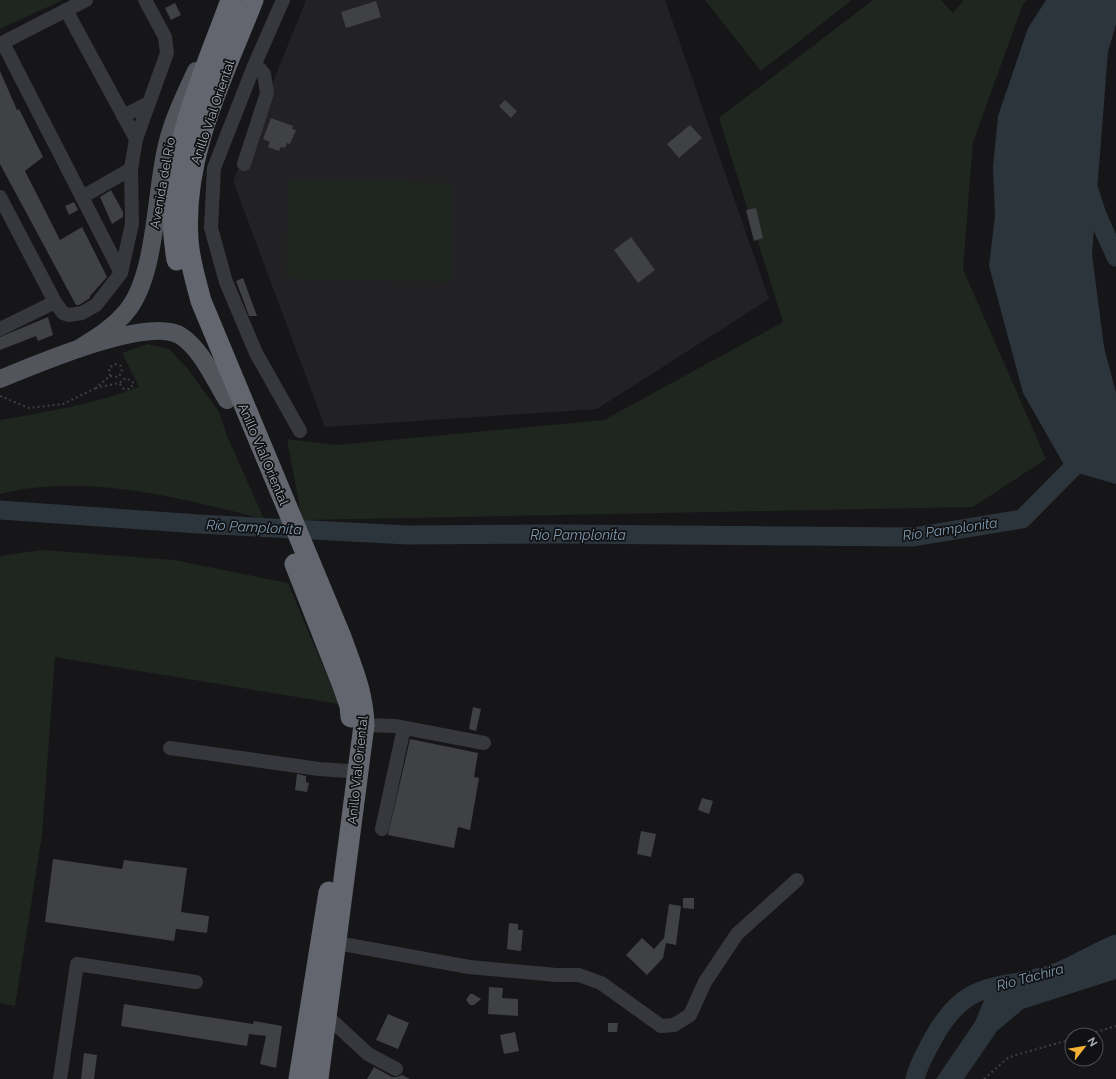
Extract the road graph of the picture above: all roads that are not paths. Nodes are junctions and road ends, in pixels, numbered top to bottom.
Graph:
1 (86, 0) edge
2 (145, 0) edge
3 (230, 0) edge
4 (252, 0) edge
5 (282, 0) edge
6 (66, 10) junction
7 (2, 43) edge
8 (254, 66) junction
9 (149, 104) junction
10 (123, 116) junction
11 (136, 139) junction
12 (244, 164) dead end
13 (131, 169) junction
14 (0, 197) edge
15 (82, 197) junction
16 (121, 273) junction
17 (55, 302) junction
18 (0, 329) edge
19 (78, 349) junction
20 (0, 379) edge
21 (232, 402) junction
22 (300, 431) dead end
23 (334, 640) junction
24 (364, 725) junction
25 (404, 728) junction
26 (484, 743) dead end
27 (170, 748) dead end
28 (349, 771) junction
29 (382, 829) dead end
30 (797, 880) dead end
31 (337, 943) junction
32 (196, 982) dead end
33 (327, 1016) junction
34 (396, 1069) dead end
35 (60, 1079) edge
36 (299, 1079) edge
37 (318, 1079) edge

1 - 6 street
2 - 9 street
3 - 19 main road, Avenida del Río
3 - 21 highway, Anillo Vial Oriental
4 - 21 highway, Anillo Vial Oriental
5 - 8 street
6 - 7 street
6 - 10 street
7 - 15 street
8 - 12 street
8 - 22 street
9 - 10 street
9 - 11 street
10 - 11 street
11 - 13 street
13 - 15 street
13 - 16 street
14 - 17 street
15 - 16 street
16 - 17 street
17 - 18 street
19 - 20 main road, Avenida del Río
19 - 21 main road, Avenida del Río
21 - 23 highway, Anillo Vial Oriental
23 - 24 highway, Anillo Vial Oriental
23 - 28 highway, Anillo Vial Oriental
24 - 25 street
24 - 31 highway, Anillo Vial Oriental
25 - 26 street
25 - 29 street
27 - 28 street
28 - 36 highway, Anillo Vial Oriental
30 - 31 street
31 - 33 highway, Anillo Vial Oriental
32 - 35 street
33 - 34 street
33 - 37 highway, Anillo Vial Oriental

